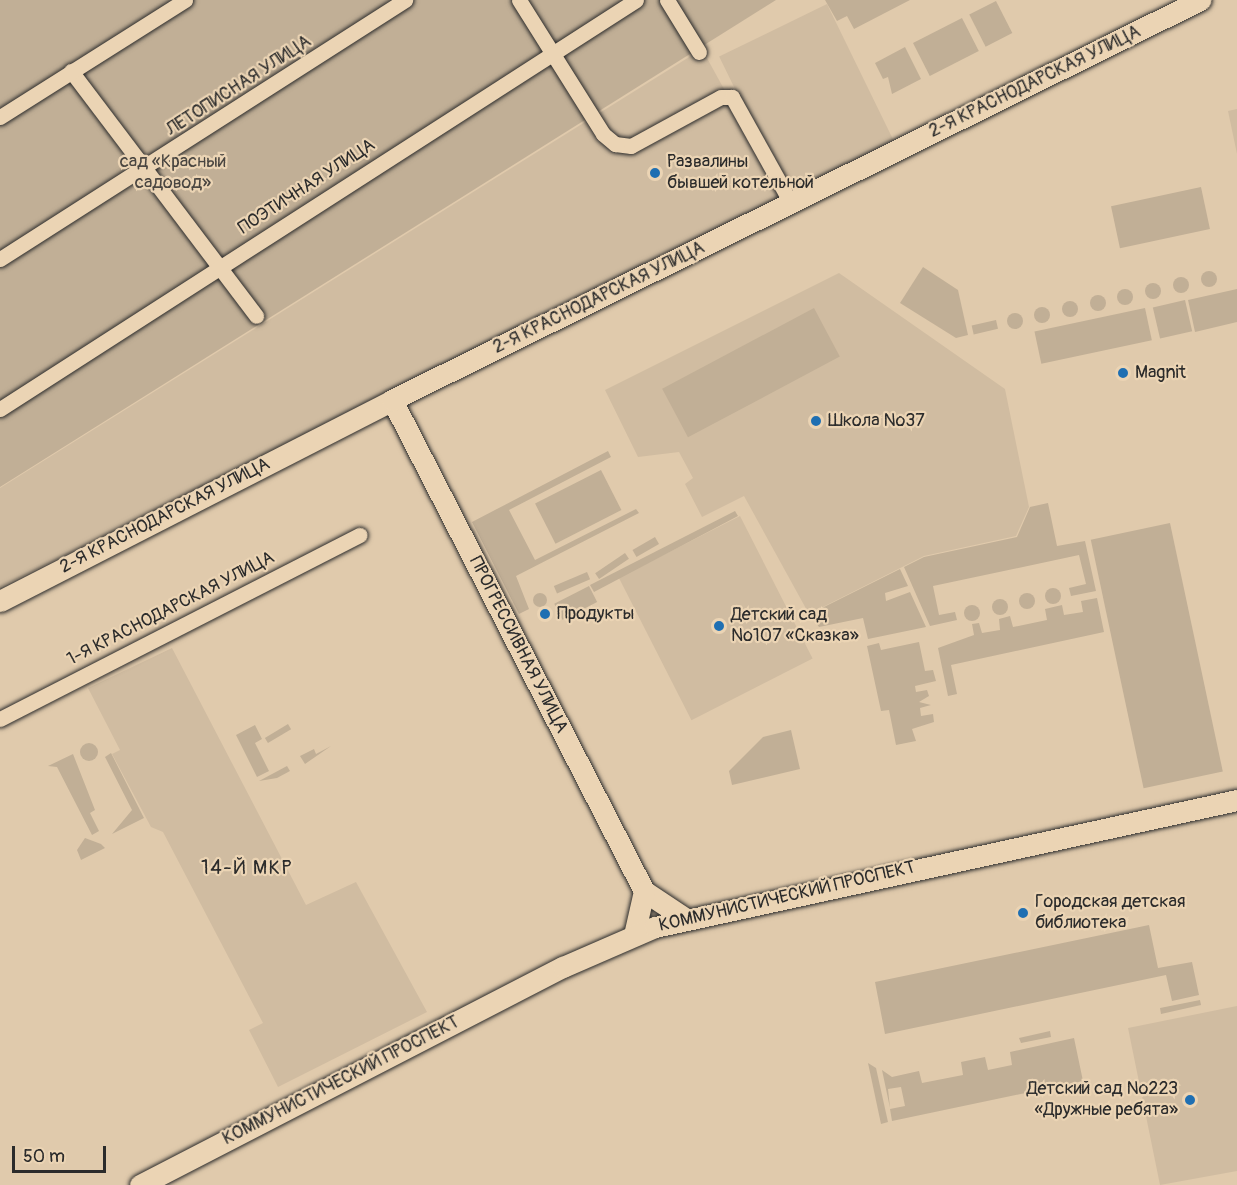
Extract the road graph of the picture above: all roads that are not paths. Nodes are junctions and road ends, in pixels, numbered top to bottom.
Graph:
1 (185, 0) edge
2 (405, 0) edge
3 (519, 0) edge
4 (636, 0) edge
5 (667, 0) edge
6 (1200, 0) edge
7 (554, 52) junction
8 (699, 52) dead end
9 (71, 71) junction
10 (0, 117) edge
11 (146, 168) junction
12 (791, 203) junction
13 (0, 259) edge
14 (219, 267) junction
15 (256, 316) dead end
16 (392, 400) junction
17 (0, 409) edge
18 (360, 535) dead end
19 (0, 601) edge
20 (0, 719) edge
21 (1237, 800) edge
22 (644, 891) junction
23 (683, 917) junction
24 (633, 935) junction
25 (140, 1185) edge

1 - 9 street
2 - 11 street, ЛЕТОПИСНАЯ УЛИЦА
3 - 7 street
4 - 7 street, ПОЭТИЧНАЯ УЛИЦА
5 - 8 street
6 - 12 street, 2-Я КРАСНОДАРСКАЯ УЛИЦА
7 - 12 street
7 - 14 street, ПОЭТИЧНАЯ УЛИЦА
9 - 10 street
9 - 11 street
11 - 13 street, ЛЕТОПИСНАЯ УЛИЦА
11 - 14 street
12 - 16 street, 2-Я КРАСНОДАРСКАЯ УЛИЦА
14 - 15 street
14 - 17 street, ПОЭТИЧНАЯ УЛИЦА
16 - 19 street, 2-Я КРАСНОДАРСКАЯ УЛИЦА
16 - 22 street, ПРОГРЕССИВНАЯ УЛИЦА
18 - 20 street, 1-Я КРАСНОДАРСКАЯ УЛИЦА
21 - 23 street, КОММУНИСТИЧЕСКИЙ ПРОСПЕКТ
22 - 23 street
22 - 24 street
23 - 24 street, КОММУНИСТИЧЕСКИЙ ПРОСПЕКТ
24 - 25 street, КОММУНИСТИЧЕСКИЙ ПРОСПЕКТ

